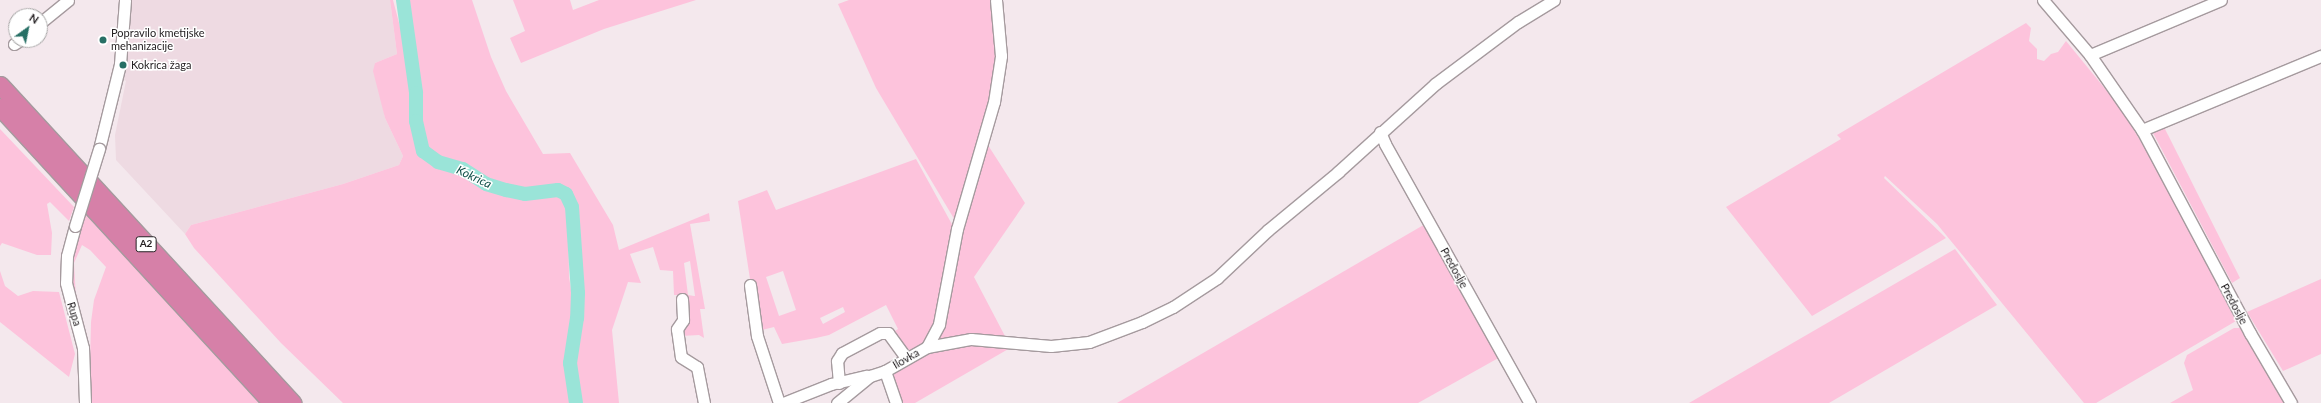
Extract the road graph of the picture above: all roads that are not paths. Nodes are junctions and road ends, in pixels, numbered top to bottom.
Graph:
1 (68, 0) edge
2 (125, 0) edge
3 (996, 0) edge
4 (1554, 0) edge
5 (2043, 0) edge
6 (2221, 0) edge
7 (48, 16) edge
8 (2090, 55) junction
9 (2321, 56) edge
10 (0, 85) edge
11 (0, 107) edge
12 (2142, 130) junction
13 (1380, 132) junction
14 (750, 285) dead end
15 (682, 299) dead end
16 (928, 347) junction
17 (906, 358) junction
18 (885, 372) junction
19 (870, 376) junction
20 (839, 383) junction
21 (85, 403) edge
22 (272, 403) edge
23 (292, 403) edge
24 (704, 403) edge
25 (779, 403) edge
26 (783, 403) edge
27 (837, 403) edge
28 (896, 403) edge
29 (1530, 403) edge
30 (2291, 403) edge

1 - 7 street
2 - 21 street, Rupa, bridge
3 - 16 street
4 - 13 street, Ilovka
5 - 8 street
6 - 8 street
8 - 12 street
9 - 12 street
10 - 23 highway, A2
11 - 22 highway, A2
12 - 30 street, Predoslje
13 - 16 street, Ilovka
13 - 29 street, Predoslje
14 - 25 street
15 - 24 street
16 - 17 street, Ilovka
17 - 18 street, Ilovka
17 - 20 street
18 - 19 street, Ilovka
18 - 28 street, Ilovka
19 - 20 street
19 - 27 street, Ilovka
20 - 26 street

